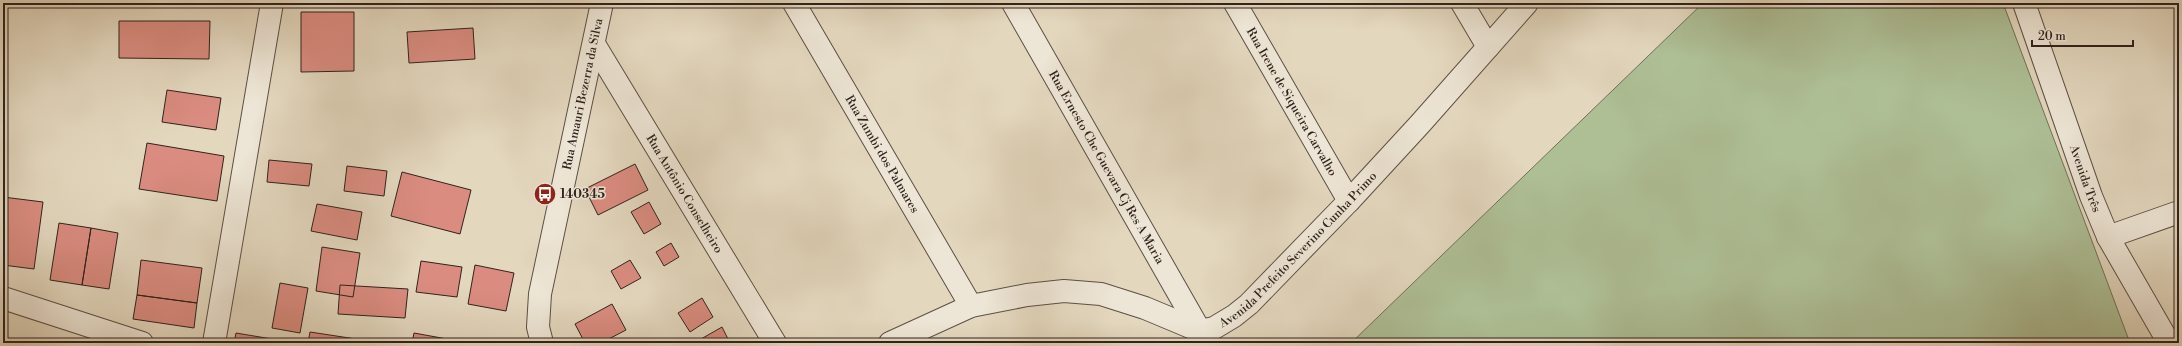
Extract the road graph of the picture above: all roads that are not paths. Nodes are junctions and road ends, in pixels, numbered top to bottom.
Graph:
1 (272, 3) edge
2 (602, 3) edge
3 (794, 3) edge
4 (1013, 3) edge
5 (1235, 3) edge
6 (1462, 3) edge
7 (1527, 3) edge
8 (2024, 3) edge
9 (594, 44) junction
10 (1488, 47) junction
11 (1349, 201) junction
12 (2179, 212) edge
13 (2108, 237) junction
14 (3, 298) edge
15 (971, 306) junction
16 (1200, 331) junction
17 (540, 335) edge
18 (142, 343) edge
19 (214, 343) edge
20 (776, 343) edge
21 (890, 343) edge
22 (2169, 343) edge

1 - 19 street
2 - 9 street, Rua Amauri Bezerra da Silva
3 - 15 street, Rua Zumbi dos Palmares
4 - 16 street, Rua Ernesto Che Guevara Cj Res A Maria
5 - 11 street, Rua Irene de Siqueira Carvalho
6 - 10 street
7 - 10 street, Avenida Prefeito Severino Cunha Primo
8 - 13 street, Avenida Três
9 - 17 street, Rua Amauri Bezerra da Silva
9 - 20 street, Rua Antônio Conselheiro
10 - 11 street, Avenida Prefeito Severino Cunha Primo
11 - 16 street, Avenida Prefeito Severino Cunha Primo
12 - 13 street
13 - 22 street, Avenida Três
14 - 18 street
15 - 16 street
15 - 21 street

